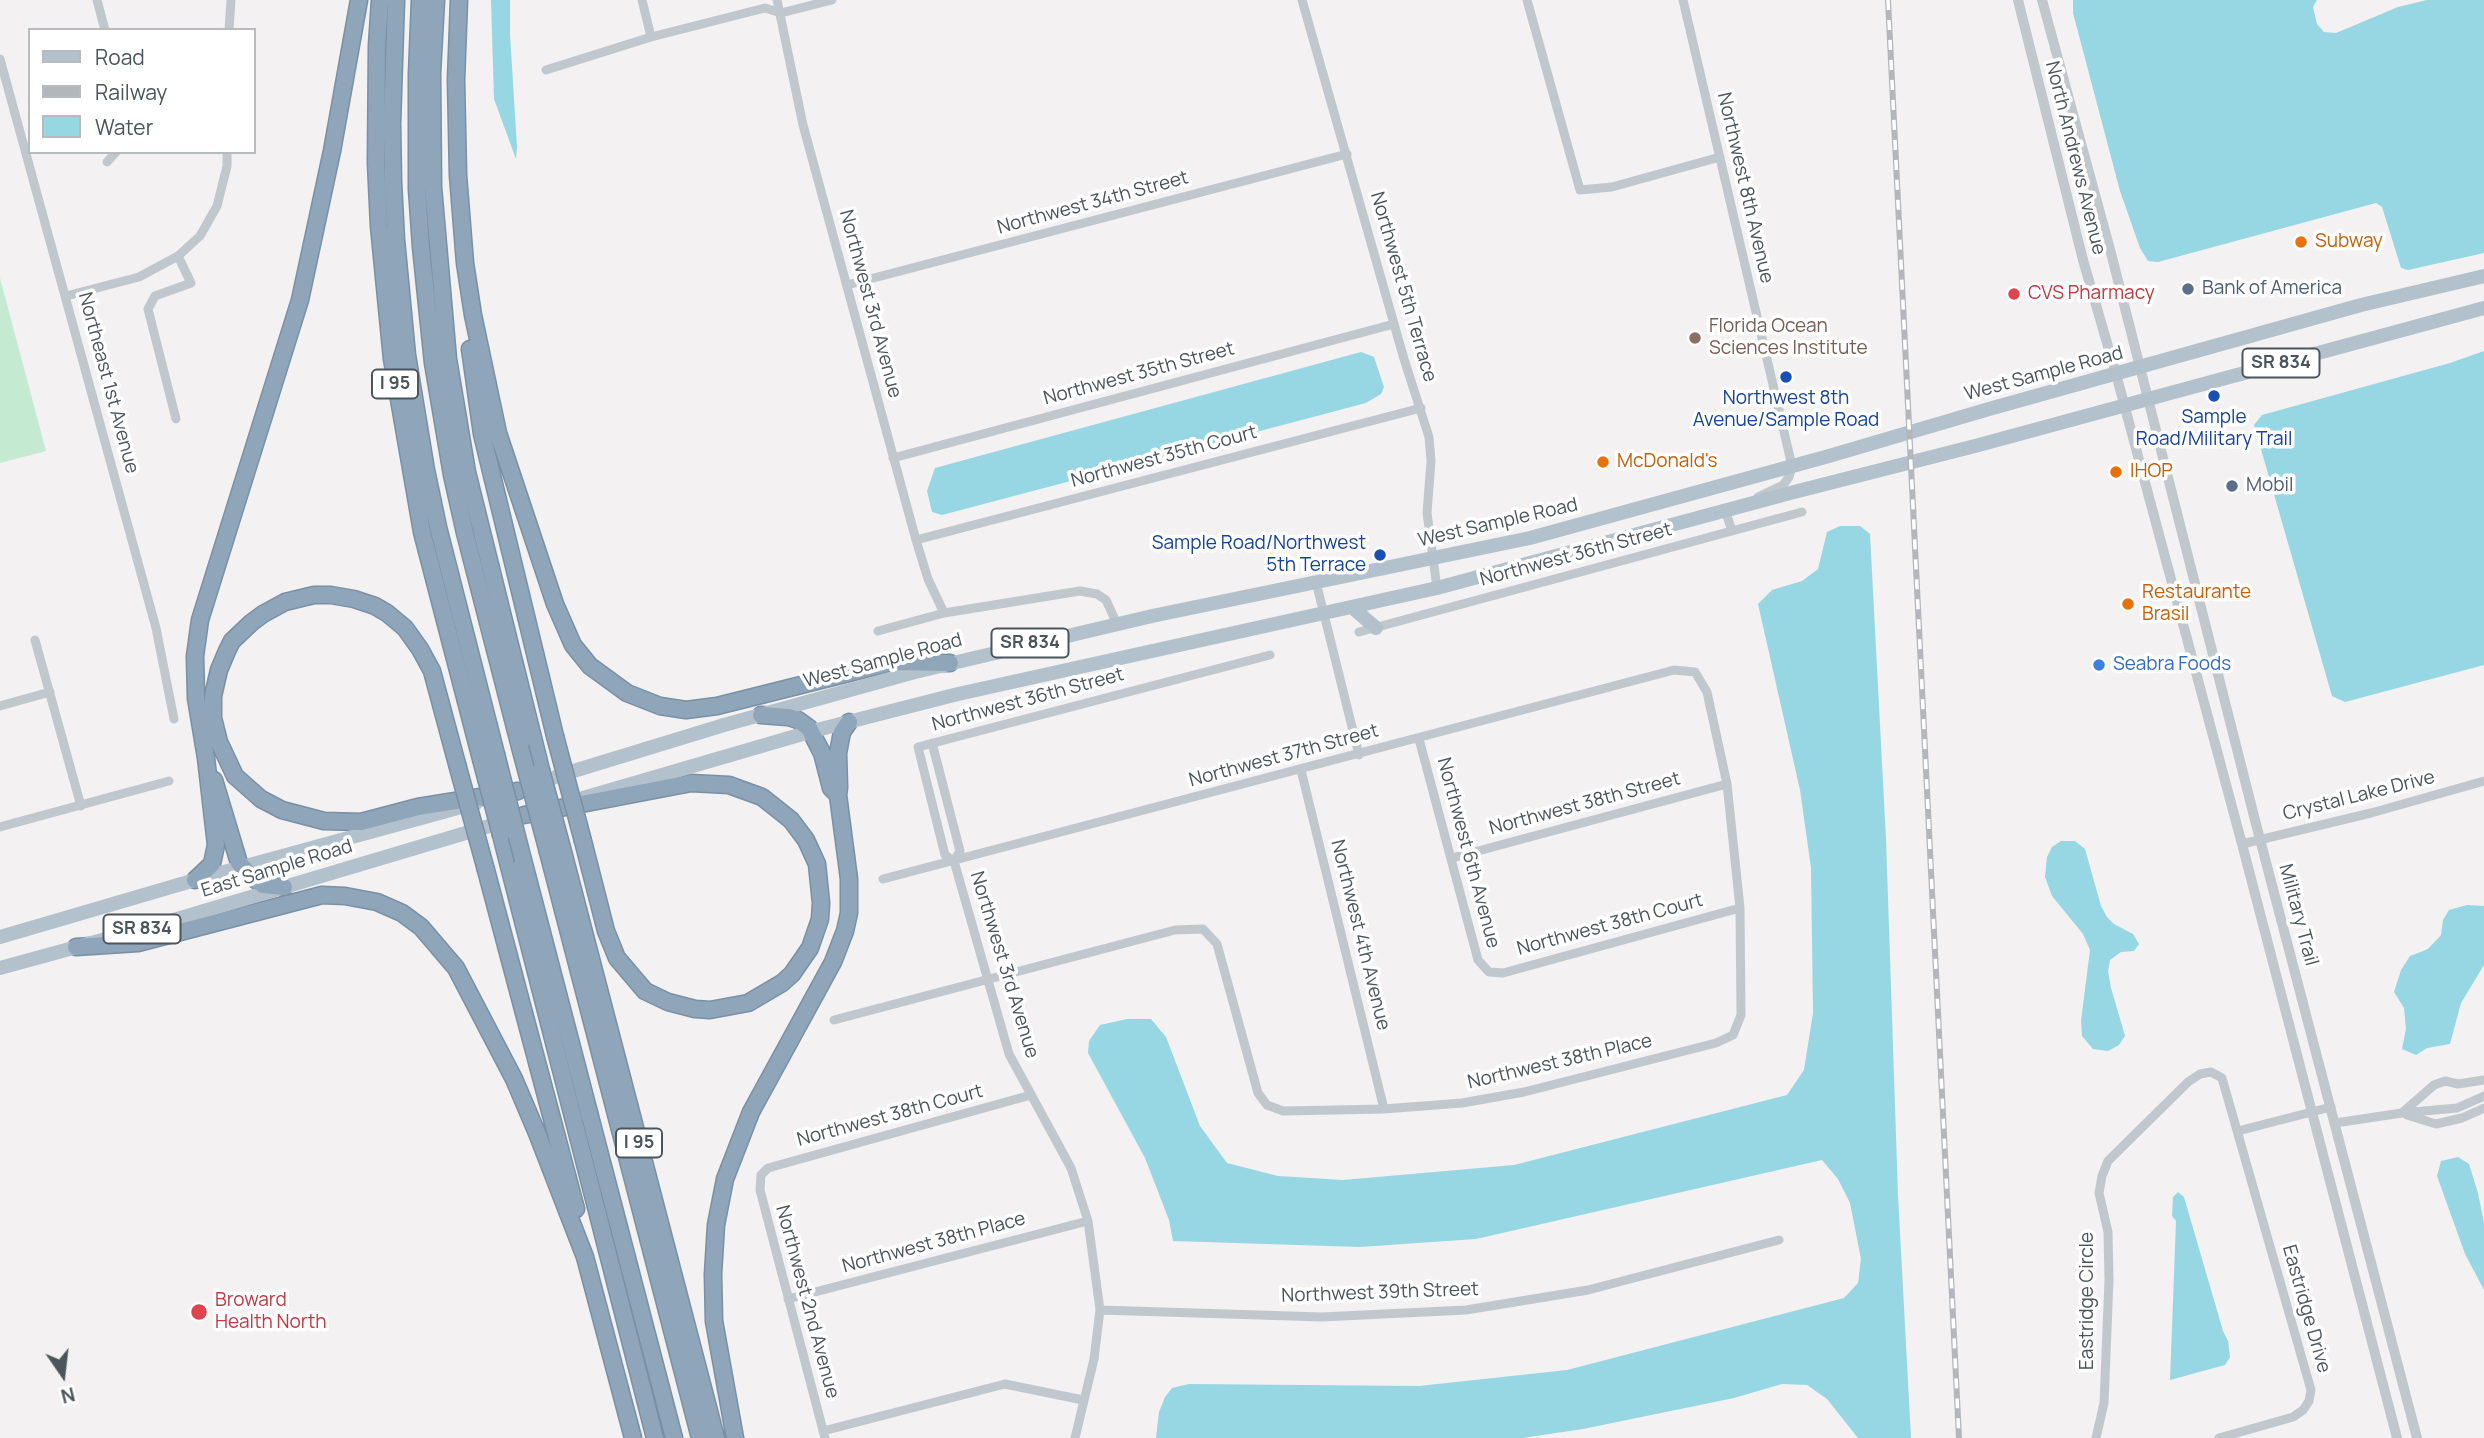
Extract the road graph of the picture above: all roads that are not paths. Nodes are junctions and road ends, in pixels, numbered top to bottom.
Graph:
1 (97, 0) edge
2 (231, 0) edge
3 (359, 0) edge
4 (380, 0) edge
5 (396, 0) edge
6 (420, 0) edge
7 (436, 0) edge
8 (459, 0) edge
9 (642, 0) edge
10 (777, 0) edge
11 (832, 0) edge
12 (1302, 0) edge
13 (1527, 0) edge
14 (1683, 0) edge
15 (2018, 0) edge
16 (2042, 0) edge
17 (781, 13) junction
18 (104, 28) edge
19 (226, 28) edge
20 (651, 37) junction
21 (0, 60) edge
22 (546, 69) dead end
23 (114, 154) edge
24 (227, 154) edge
25 (1347, 154) junction
26 (1720, 158) junction
27 (107, 162) dead end
28 (178, 256) junction
29 (2484, 276) edge
30 (467, 284) junction
31 (847, 285) junction
32 (66, 296) junction
33 (2484, 308) edge
34 (1394, 324) junction
35 (2141, 367) junction
36 (2116, 374) junction
37 (2148, 399) junction
38 (2125, 405) junction
39 (1421, 408) junction
40 (176, 419) dead end
41 (893, 458) junction
42 (1792, 466) junction
43 (1730, 509) junction
44 (1802, 512) dead end
45 (1732, 531) junction
46 (916, 540) junction
47 (1432, 559) junction
48 (1316, 582) junction
49 (1437, 588) junction
50 (1353, 608) junction
51 (944, 612) junction
52 (1324, 615) junction
53 (1117, 624) junction
54 (1376, 628) junction
55 (877, 631) dead end
56 (1359, 632) dead end
57 (35, 640) dead end
58 (1270, 655) dead end
59 (950, 663) junction
60 (50, 692) junction
61 (0, 706) edge
62 (761, 715) junction
63 (174, 719) dead end
64 (849, 722) junction
65 (813, 732) junction
66 (1419, 739) junction
67 (932, 743) junction
68 (527, 744) junction
69 (918, 747) joint
70 (1360, 755) junction
71 (489, 757) junction
72 (206, 758) junction
73 (1301, 770) junction
74 (169, 781) dead end
75 (2484, 781) edge
76 (1727, 784) junction
77 (518, 791) junction
78 (838, 795) junction
79 (81, 806) junction
80 (524, 815) junction
81 (0, 828) edge
82 (2260, 839) junction
83 (2242, 844) junction
84 (555, 850) junction
85 (1452, 858) junction
86 (954, 860) junction
87 (516, 862) junction
88 (243, 867) junction
89 (883, 879) dead end
90 (195, 880) junction
91 (284, 887) junction
92 (1740, 908) junction
93 (0, 937) edge
94 (76, 947) junction
95 (0, 968) edge
96 (1489, 972) joint
97 (987, 979) junction
98 (834, 1020) dead end
99 (2484, 1080) edge
100 (1031, 1095) junction
101 (2484, 1096) edge
102 (2331, 1107) junction
103 (2484, 1108) edge
104 (1384, 1109) junction
105 (2311, 1112) junction
106 (2402, 1113) junction
107 (2335, 1123) junction
108 (2238, 1131) junction
109 (761, 1175) joint
110 (1088, 1221) junction
111 (1779, 1240) dead end
112 (585, 1256) junction
113 (788, 1299) junction
114 (1100, 1310) junction
115 (1083, 1400) junction
116 (824, 1434) edge
117 (633, 1438) edge
118 (655, 1438) edge
119 (674, 1438) edge
120 (700, 1438) edge
121 (716, 1438) edge
122 (735, 1438) edge
123 (1075, 1438) edge
124 (2096, 1438) edge
125 (2219, 1438) edge
126 (2396, 1438) edge
127 (2417, 1438) edge

1 - 18 street
2 - 19 street
3 - 72 highway
4 - 71 highway, I 95
5 - 71 highway
6 - 68 highway
7 - 68 highway, I 95
8 - 30 highway
9 - 20 street
10 - 17 street, Northwest 3rd Avenue
11 - 17 street
12 - 25 street, Northwest 5th Terrace
13 - 26 street
14 - 26 street, Northwest 8th Avenue
15 - 36 street, North Andrews Avenue
16 - 35 street, North Andrews Avenue
17 - 20 street
17 - 31 street, Northwest 3rd Avenue
20 - 22 street
21 - 32 street, Northeast 1st Avenue
23 - 27 street
24 - 28 street
25 - 31 street, Northwest 34th Street
25 - 34 street, Northwest 5th Terrace
26 - 42 street, Northwest 8th Avenue
28 - 32 street
28 - 40 street
29 - 35 main road, West Sample Road / SR 834
30 - 59 highway
30 - 80 highway, bridge
31 - 41 street, Northwest 3rd Avenue
32 - 63 street, Northeast 1st Avenue
33 - 37 main road, SR 834
34 - 39 street, Northwest 5th Terrace
34 - 41 street, Northwest 35th Street
35 - 36 main road, West Sample Road / SR 834
35 - 37 street, North Andrews Avenue
36 - 38 street, North Andrews Avenue
36 - 42 main road, West Sample Road / SR 834
37 - 38 main road, SR 834
37 - 82 street, Military Trail
38 - 43 main road, SR 834
38 - 83 street, Military Trail
39 - 46 street, Northwest 35th Court
39 - 47 street, Northwest 5th Terrace
41 - 46 street, Northwest 3rd Avenue
42 - 43 street
42 - 47 main road, West Sample Road / SR 834
43 - 45 street
43 - 49 main road, SR 834
44 - 45 street, Northwest 36th Street
45 - 54 street, Northwest 36th Street
46 - 51 street, Northwest 3rd Avenue
47 - 48 main road, West Sample Road / SR 834
47 - 49 street, Northwest 5th Terrace
48 - 52 street
48 - 53 main road, West Sample Road / SR 834
49 - 50 main road, SR 834
50 - 52 main road, SR 834
50 - 54 main road
51 - 53 street
51 - 55 street
52 - 64 main road, SR 834
52 - 70 street
53 - 59 main road, West Sample Road / SR 834
54 - 56 street, Northwest 36th Street
57 - 60 street
58 - 67 street, Northwest 36th Street
59 - 62 main road, West Sample Road / SR 834
60 - 61 street
60 - 79 street
62 - 65 highway
62 - 77 main road, West Sample Road / SR 834
64 - 65 main road, SR 834
64 - 78 highway
65 - 78 highway
65 - 80 main road, SR 834
66 - 70 street, Northwest 37th Street
66 - 76 street, Northwest 37th Street
66 - 85 street, Northwest 6th Avenue
67 - 69 street, Northwest 36th Street
67 - 86 street, Northwest 3rd Avenue
68 - 84 highway, I 95, bridge
69 - 86 street, Northwest 3rd Avenue
70 - 73 street, Northwest 37th Street
71 - 87 highway, bridge
72 - 88 highway
72 - 90 highway
73 - 86 street, Northwest 37th Street
73 - 104 street, Northwest 4th Avenue
74 - 79 street
75 - 82 street, Crystal Lake Drive
76 - 85 street, Northwest 38th Street
76 - 92 street
77 - 88 main road, East Sample Road / SR 834
77 - 112 highway, bridge
78 - 122 highway
79 - 81 street
80 - 91 main road, East Sample Road / SR 834
82 - 83 street, Crystal Lake Drive
82 - 102 street, Military Trail
83 - 105 street, Military Trail
84 - 120 highway
84 - 121 highway, I 95
85 - 96 street, Northwest 6th Avenue
86 - 89 street, Northwest 37th Street
86 - 97 street, Northwest 3rd Avenue
87 - 118 highway
87 - 119 highway
88 - 90 main road, East Sample Road / SR 834
88 - 91 highway
90 - 93 main road, East Sample Road / SR 834
91 - 94 main road, East Sample Road / SR 834
92 - 96 street, Northwest 38th Court
92 - 104 street, Northwest 38th Place
94 - 95 main road, East Sample Road / SR 834
94 - 112 highway
97 - 98 street
97 - 100 street, Northwest 3rd Avenue
97 - 104 street, Northwest 38th Place
99 - 106 street
100 - 109 street, Northwest 38th Court
100 - 110 street, Northwest 3rd Avenue
101 - 106 street
102 - 105 street
102 - 107 street, Military Trail
103 - 106 street
105 - 108 street
105 - 126 street, Military Trail
106 - 107 street
107 - 127 street, Military Trail
108 - 124 street, Eastridge Circle
108 - 125 street, Eastridge Drive
109 - 113 street, Northwest 2nd Avenue
110 - 113 street, Northwest 38th Place
110 - 114 street, Northwest 3rd Avenue
111 - 114 street, Northwest 39th Street
112 - 117 highway
113 - 116 street, Northwest 2nd Avenue
114 - 115 street, Northwest 3rd Avenue
115 - 116 street
115 - 123 street, Northwest 3rd Avenue

